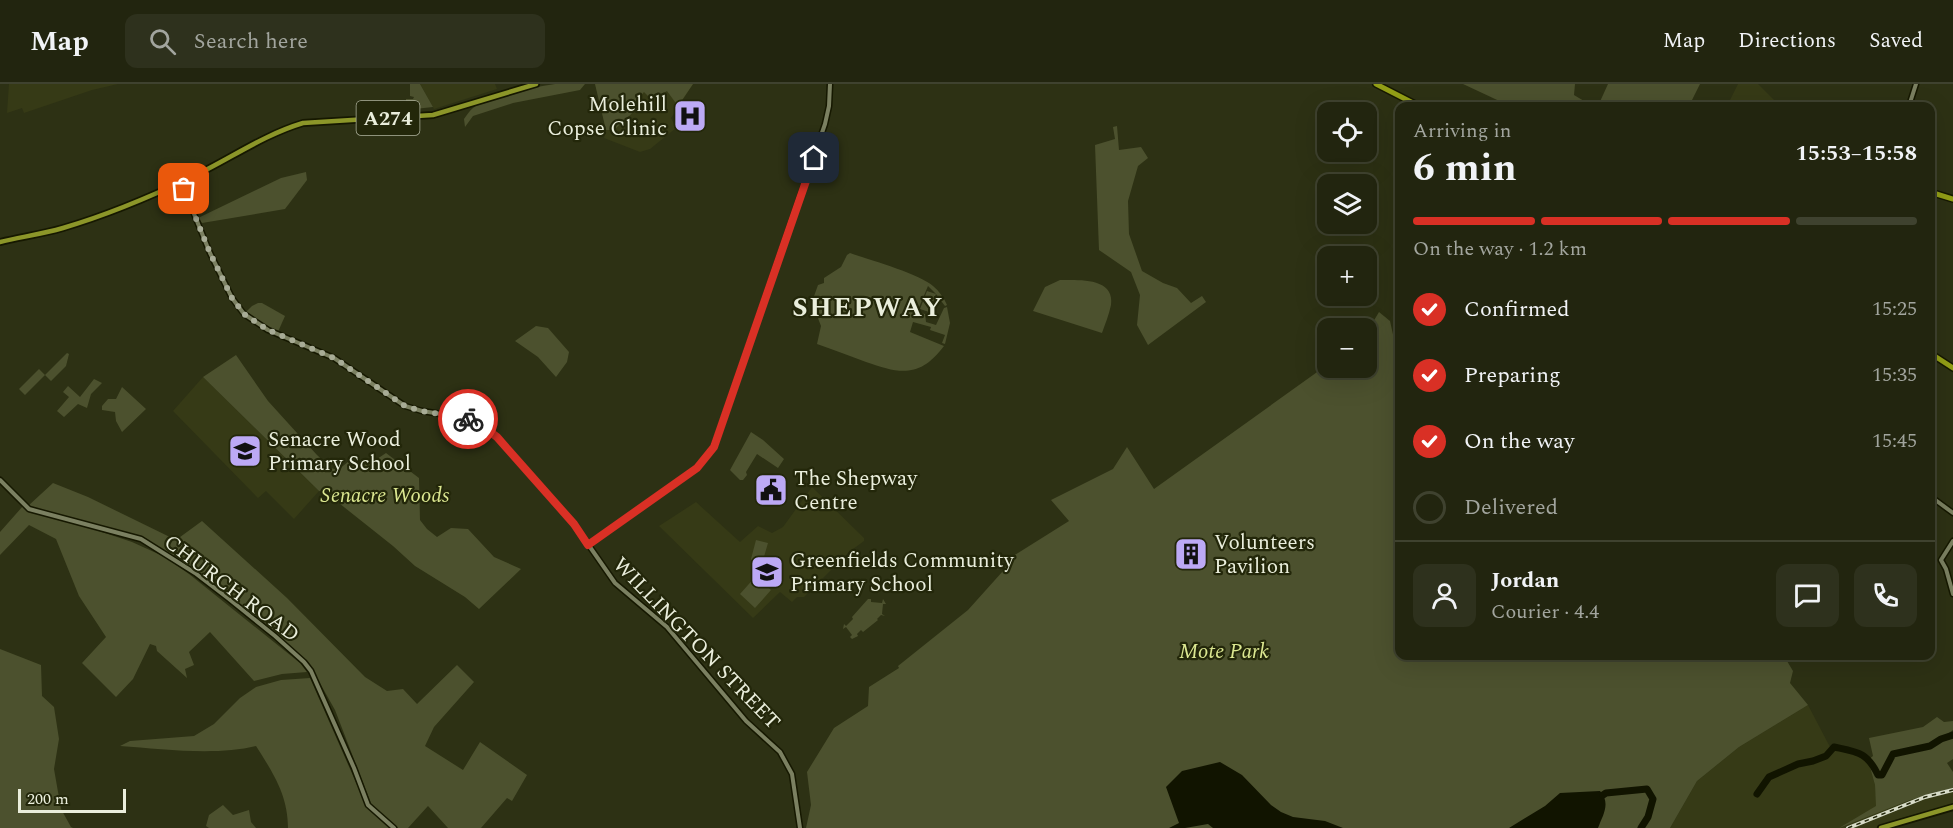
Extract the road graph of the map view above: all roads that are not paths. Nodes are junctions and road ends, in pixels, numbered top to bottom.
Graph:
1 (536, 84) edge
2 (831, 84) edge
3 (1376, 84) edge
4 (1916, 84) edge
5 (1411, 102) edge
6 (1910, 102) edge
7 (181, 182) junction
8 (1935, 194) edge
9 (1953, 199) edge
10 (0, 242) edge
11 (1935, 356) edge
12 (1953, 368) edge
13 (0, 480) edge
14 (1935, 500) edge
15 (1953, 513) edge
16 (1953, 541) edge
17 (588, 545) junction
18 (1953, 594) edge
19 (1953, 807) edge
20 (394, 828) edge
21 (800, 828) edge
22 (1881, 828) edge

1 - 7 main road, A274
2 - 17 street
3 - 5 highway
4 - 6 street
7 - 10 main road, A274
7 - 17 street, WILLINGTON STREET
8 - 9 highway
11 - 12 highway
13 - 20 street, CHURCH ROAD
14 - 15 street
16 - 18 street
17 - 21 street, WILLINGTON STREET
19 - 22 main road

